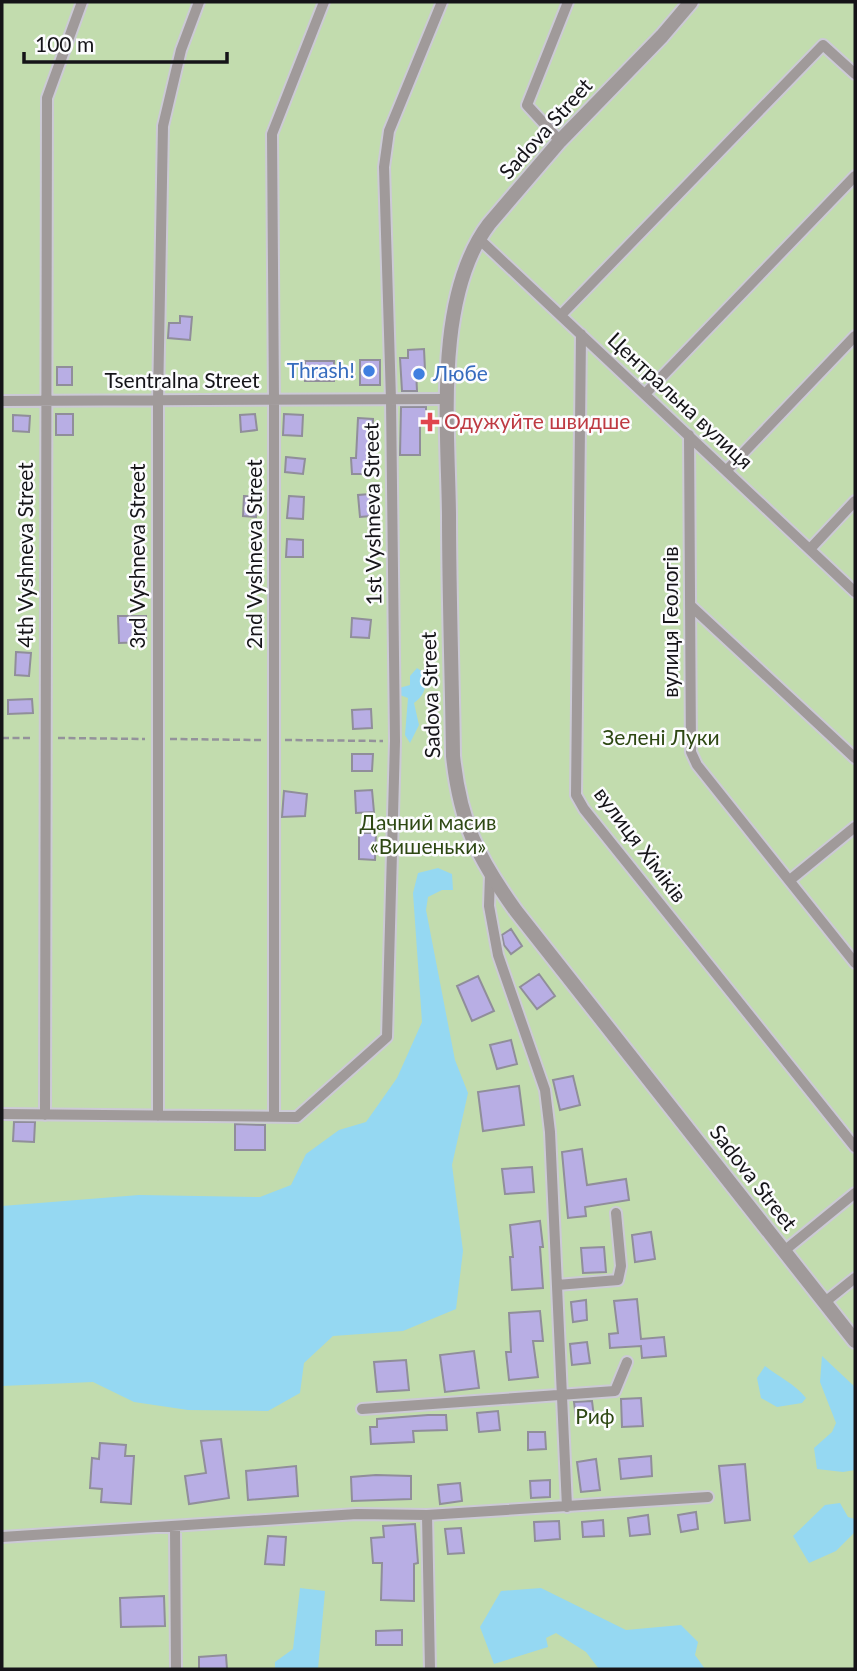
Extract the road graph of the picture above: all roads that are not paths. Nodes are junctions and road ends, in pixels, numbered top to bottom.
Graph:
1 (82, 2) edge
2 (199, 2) edge
3 (324, 2) edge
4 (442, 2) edge
5 (568, 2) edge
6 (691, 2) edge
7 (855, 75) edge
8 (560, 141) junction
9 (855, 176) edge
10 (478, 238) junction
11 (561, 315) junction
12 (580, 334) junction
13 (855, 336) edge
14 (645, 394) junction
15 (447, 399) junction
16 (274, 400) junction
17 (391, 400) junction
18 (2, 401) edge
19 (45, 401) junction
20 (158, 401) junction
21 (688, 435) junction
22 (726, 471) junction
23 (855, 501) edge
24 (810, 549) junction
25 (855, 592) edge
26 (691, 606) junction
27 (855, 758) edge
28 (855, 827) edge
29 (490, 875) junction
30 (790, 880) junction
31 (855, 963) edge
32 (2, 1114) edge
33 (45, 1115) junction
34 (274, 1115) junction
35 (158, 1116) junction
36 (855, 1147) edge
37 (855, 1192) edge
38 (616, 1213) dead end
39 (784, 1251) junction
40 (855, 1278) edge
41 (557, 1284) junction
42 (825, 1302) junction
43 (855, 1341) edge
44 (627, 1362) dead end
45 (562, 1395) junction
46 (362, 1409) dead end
47 (708, 1497) dead end
48 (566, 1507) junction
49 (427, 1515) junction
50 (175, 1527) junction
51 (2, 1537) edge
52 (176, 1669) edge
53 (430, 1669) edge

1 - 19 street, 4th Vyshneva Street
2 - 20 street, 3rd Vyshneva Street
3 - 16 street, 2nd Vyshneva Street
4 - 17 street, 1st Vyshneva Street
5 - 8 street
6 - 8 street, Sadova Street
7 - 11 street
8 - 10 street, Sadova Street
9 - 14 street
10 - 11 street, Центральна вулиця
10 - 15 street, Sadova Street
11 - 12 street, Центральна вулиця
12 - 14 street, Центральна вулиця
12 - 36 street, вулиця Хіміків
13 - 22 street
14 - 21 street, Центральна вулиця
15 - 17 street, Tsentralna Street
15 - 29 street, Sadova Street
16 - 17 street, Tsentralna Street
16 - 20 street, Tsentralna Street
16 - 34 street, 2nd Vyshneva Street
17 - 34 street, 1st Vyshneva Street
18 - 19 street, Tsentralna Street
19 - 20 street, Tsentralna Street
19 - 33 street, 4th Vyshneva Street
20 - 35 street, 3rd Vyshneva Street
21 - 22 street, Центральна вулиця
21 - 26 street, вулиця Геологів
22 - 24 street, Центральна вулиця
23 - 24 street
24 - 25 street, Центральна вулиця
26 - 27 street
26 - 30 street, вулиця Геологів
28 - 30 street
29 - 39 street, Sadova Street
29 - 41 street
30 - 31 street, вулиця Геологів
32 - 33 street
33 - 35 street
34 - 35 street
37 - 39 street
38 - 41 street
39 - 42 street, Sadova Street
40 - 42 street
41 - 45 street
42 - 43 street, Sadova Street
44 - 45 street
45 - 46 street
45 - 48 street
47 - 48 street
48 - 49 street
49 - 50 street
49 - 53 street
50 - 51 street
50 - 52 street

